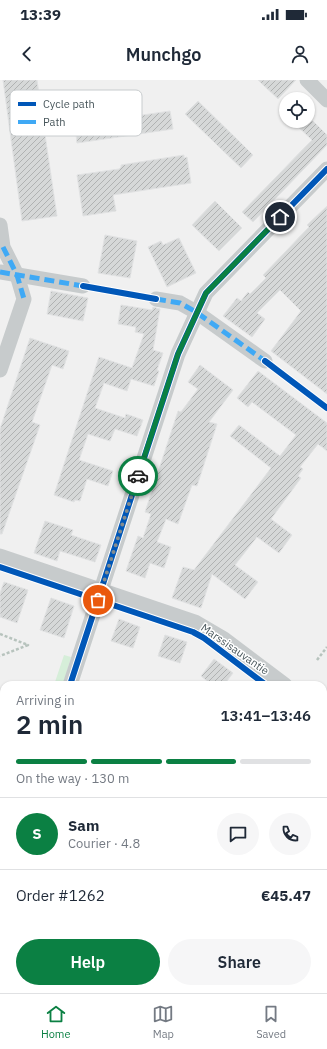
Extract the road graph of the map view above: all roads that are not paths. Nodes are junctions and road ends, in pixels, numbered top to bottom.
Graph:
1 (307, 80) edge
2 (327, 100) edge
3 (327, 169) edge
4 (0, 225) edge
5 (0, 272) edge
6 (17, 275) junction
7 (83, 286) dead end
8 (156, 299) dead end
9 (196, 312) junction
10 (265, 361) dead end
11 (0, 370) edge
12 (0, 556) edge
13 (101, 590) junction
14 (71, 681) edge
15 (281, 681) edge

1 - 2 street
3 - 9 street
4 - 6 street
5 - 6 street
6 - 7 street
6 - 11 street
8 - 9 street
9 - 10 street
9 - 13 street
12 - 13 street, Marssisauvantie
13 - 14 street
13 - 15 street, Marssisauvantie

